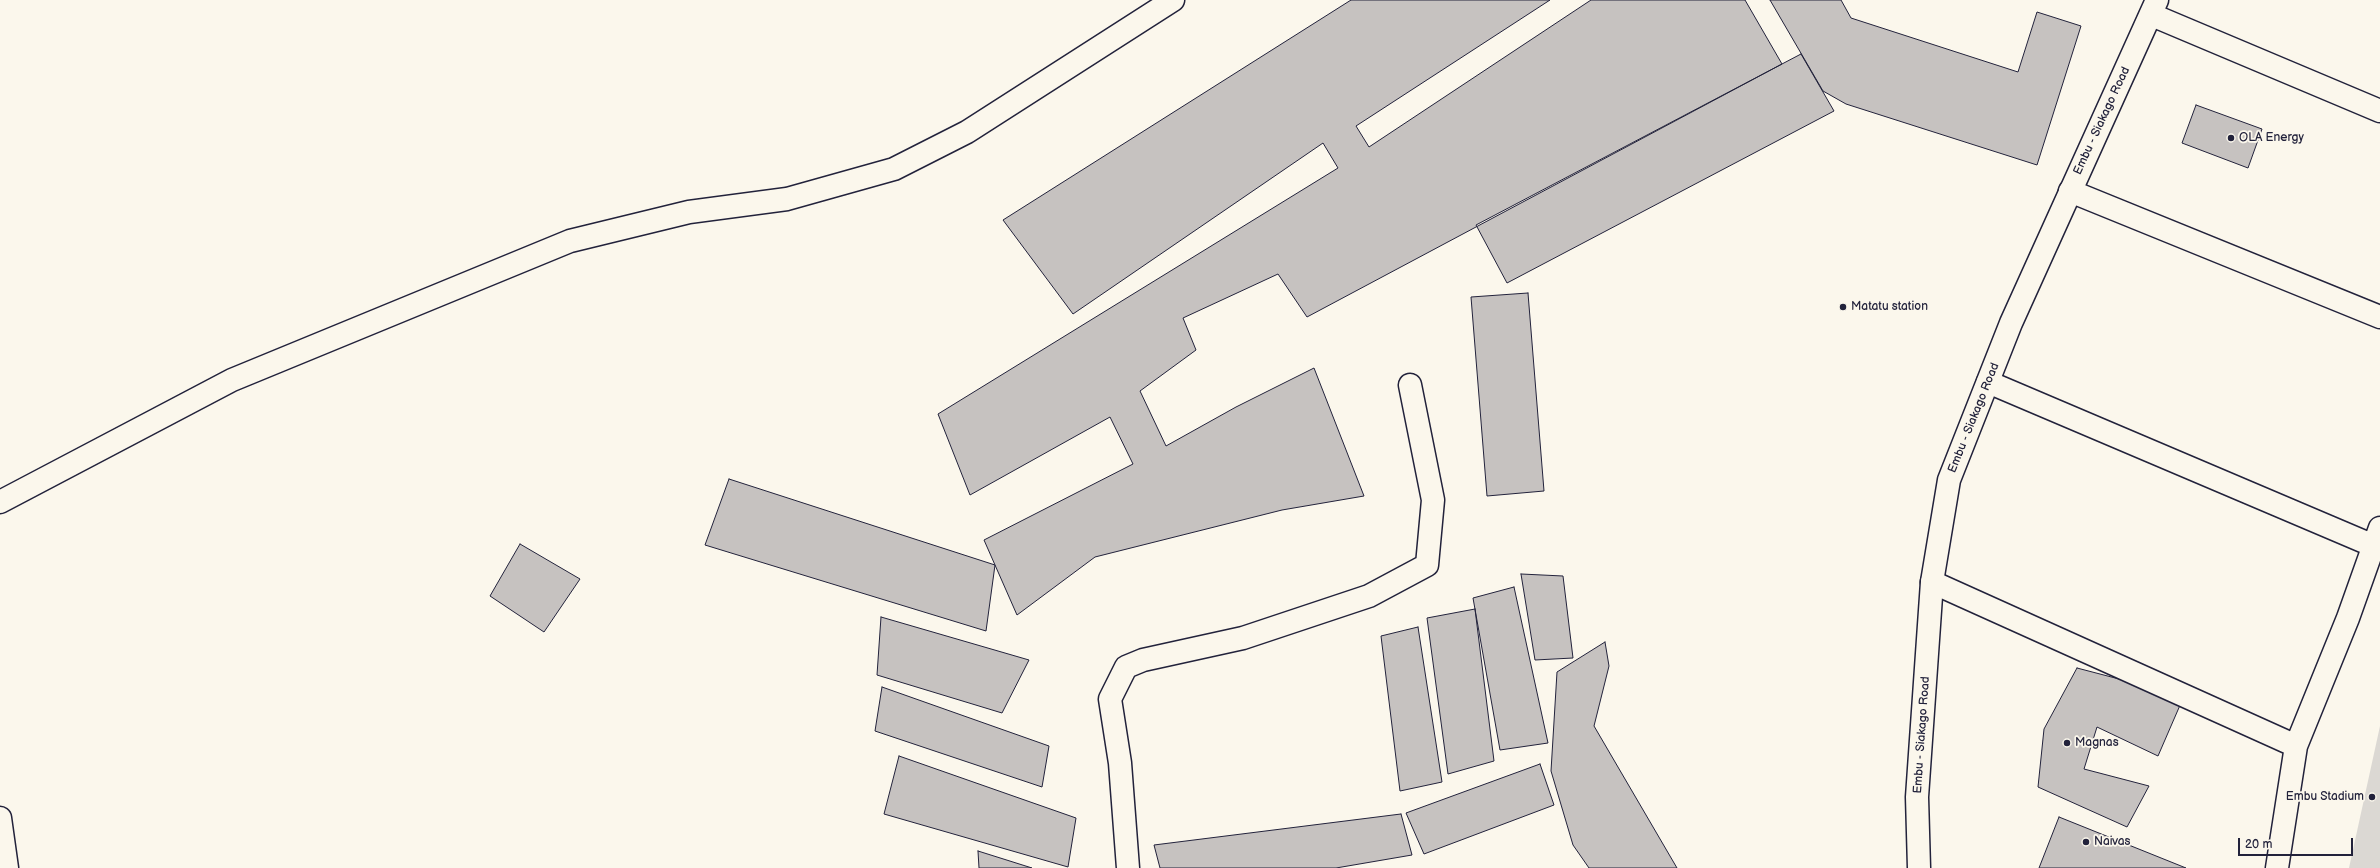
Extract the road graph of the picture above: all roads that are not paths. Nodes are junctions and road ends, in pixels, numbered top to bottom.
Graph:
1 (1173, 0) edge
2 (2154, 7) edge
3 (2380, 111) edge
4 (2070, 191) junction
5 (2380, 318) edge
6 (1988, 382) junction
7 (1410, 384) dead end
8 (0, 502) edge
9 (2377, 537) edge
10 (1932, 582) junction
11 (2296, 746) junction
12 (0, 818) edge
13 (7, 868) edge
14 (1128, 868) edge
15 (1919, 868) edge
16 (2277, 868) edge

1 - 8 main road
2 - 3 main road
2 - 4 main road, Embu - Siakago Road
4 - 5 main road
4 - 6 main road, Embu - Siakago Road
6 - 9 main road
6 - 10 main road, Embu - Siakago Road
7 - 14 main road
9 - 11 main road
10 - 11 main road
10 - 15 main road, Embu - Siakago Road
11 - 16 main road
12 - 13 main road

